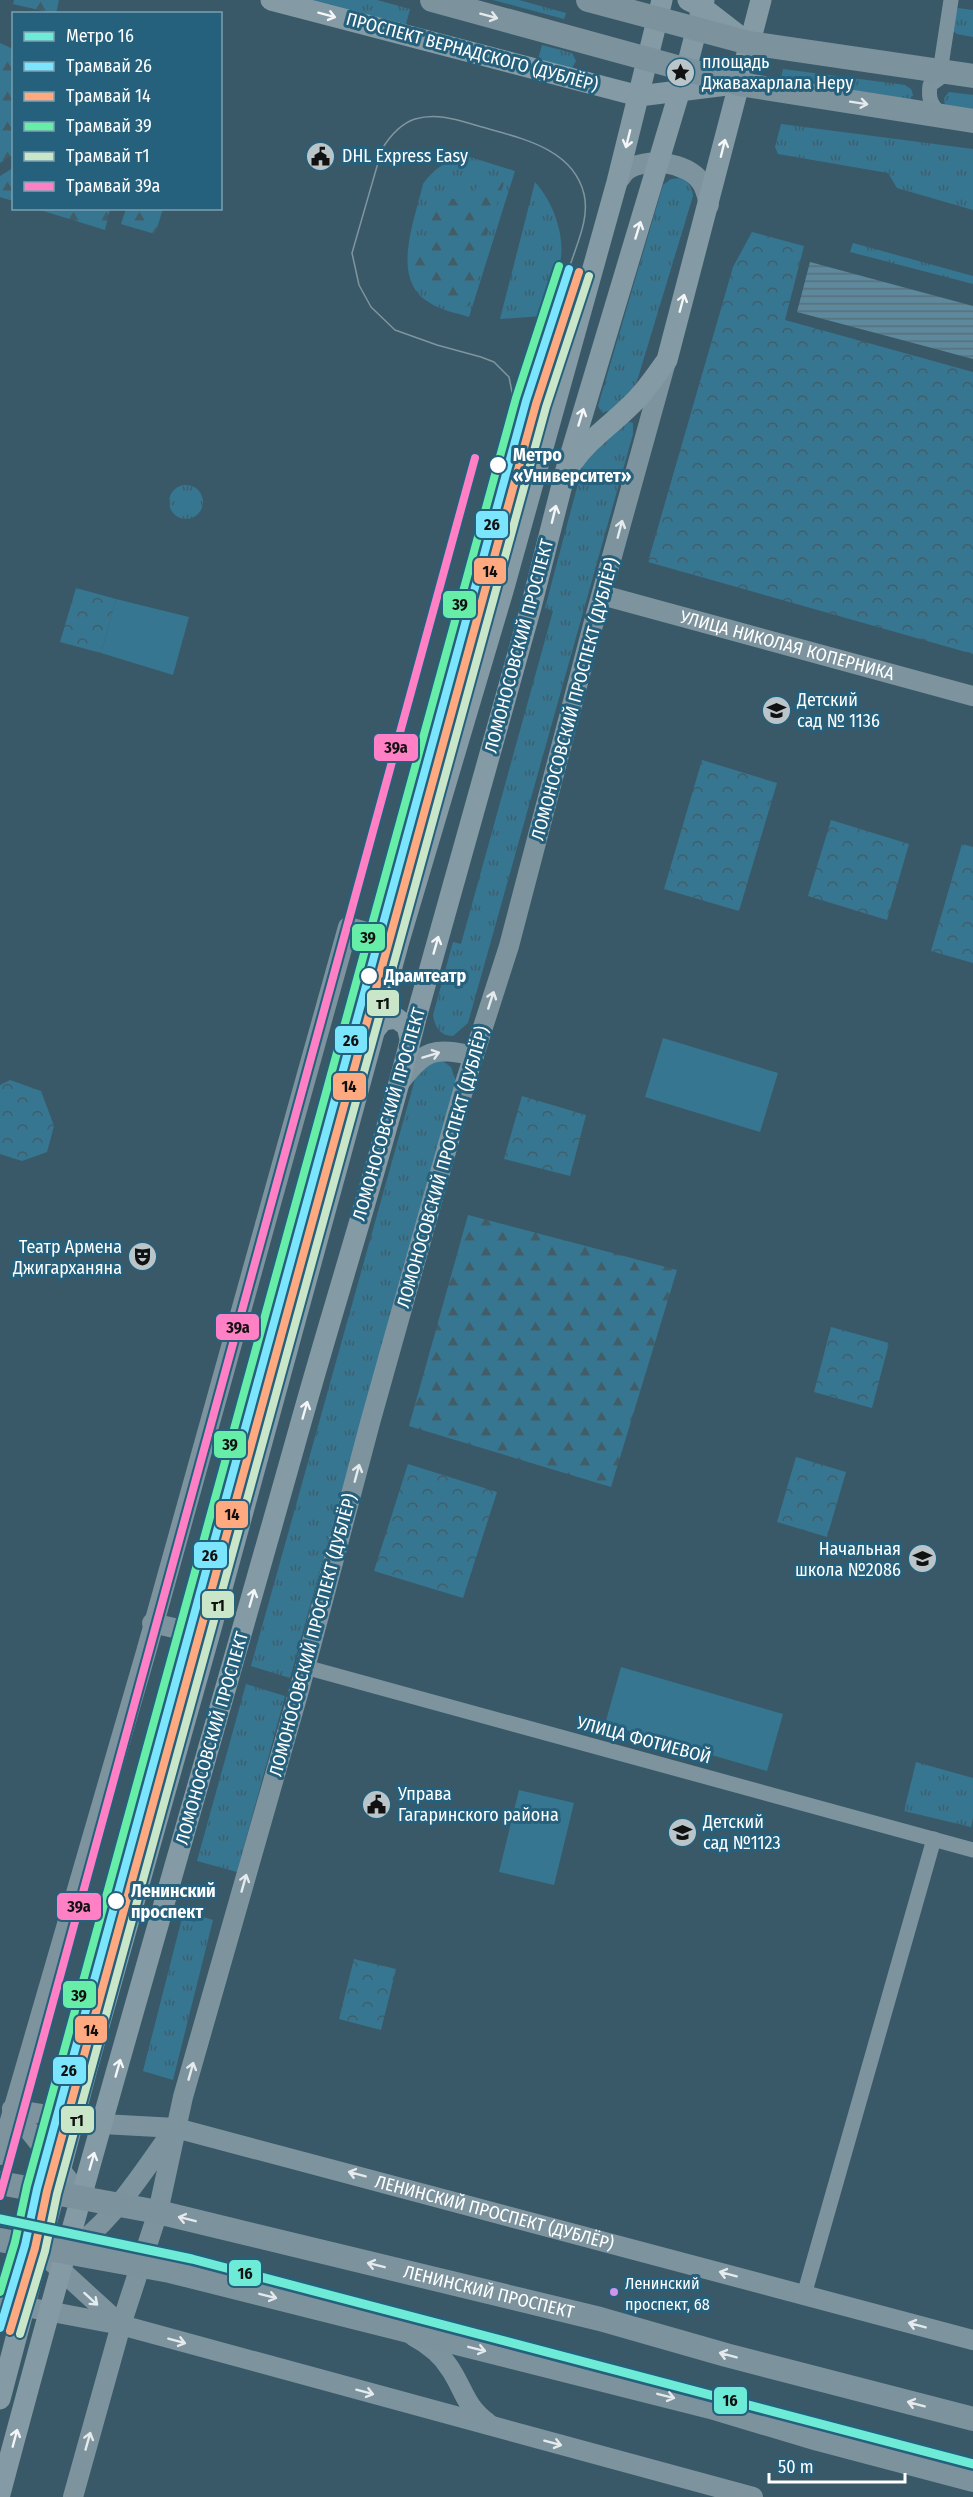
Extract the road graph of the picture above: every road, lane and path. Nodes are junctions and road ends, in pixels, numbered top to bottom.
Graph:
1 (271, 0) edge
2 (432, 0) edge
3 (588, 0) edge
4 (761, 0) edge
5 (951, 0) edge
6 (659, 9) edge
7 (697, 9) edge
8 (749, 43) junction
9 (646, 59) junction
10 (686, 70) junction
11 (956, 74) edge
12 (739, 84) junction
13 (678, 92) junction
14 (639, 96) junction
15 (948, 118) junction
16 (973, 121) edge
17 (658, 162) junction
18 (617, 182) junction
19 (709, 205) junction
20 (667, 360) junction
21 (565, 473) junction
22 (602, 595) junction
23 (973, 696) edge
24 (399, 941) junction
25 (375, 1030) junction
26 (410, 1039) junction
27 (474, 1056) junction
28 (400, 1083) junction
29 (239, 1523) junction
30 (270, 1532) junction
31 (152, 1623) junction
32 (208, 1636) junction
33 (305, 1667) junction
34 (934, 1839) junction
35 (973, 1850) edge
36 (12, 2109) junction
37 (74, 2120) junction
38 (102, 2124) junction
39 (176, 2128) junction
40 (0, 2155) edge
41 (61, 2169) junction
42 (0, 2182) edge
43 (55, 2192) junction
44 (81, 2197) junction
45 (118, 2204) junction
46 (158, 2211) junction
47 (0, 2240) edge
48 (40, 2249) junction
49 (63, 2263) junction
50 (140, 2266) junction
51 (804, 2295) junction
52 (0, 2302) edge
53 (25, 2308) junction
54 (49, 2312) junction
55 (121, 2325) junction
56 (403, 2330) junction
57 (973, 2340) edge
58 (0, 2399) edge
59 (973, 2419) edge
60 (491, 2426) junction
61 (973, 2480) edge
62 (0, 2494) edge
63 (72, 2497) edge
64 (753, 2497) edge

1 -> 14 main road, ПРОСПЕКТ ВЕРНАДСКОГО (ДУБЛЁР)
2 -> 9 main road
3 - 6 main road
4 - 8 main road
5 - 11 street
6 - 7 main road
6 - 9 main road
7 - 8 main road
7 - 10 main road, ЛОМОНОСОВСКИЙ ПРОСПЕКТ
8 - 11 main road
8 - 12 main road
9 - 10 main road
9 - 14 main road
10 - 12 main road
10 - 13 main road, ЛОМОНОСОВСКИЙ ПРОСПЕКТ
11 - 15 street
12 - 13 main road
12 -> 15 main road
19 -> 12 main road
13 - 14 main road
13 - 17 main road, ЛОМОНОСОВСКИЙ ПРОСПЕКТ
14 -> 18 main road, ЛОМОНОСОВСКИЙ ПРОСПЕКТ
15 - 16 main road
17 - 18 street
17 - 19 street
21 -> 17 main road, ЛОМОНОСОВСКИЙ ПРОСПЕКТ
18 - 24 main road, ЛОМОНОСОВСКИЙ ПРОСПЕКТ
20 -> 19 main road, ЛОМОНОСОВСКИЙ ПРОСПЕКТ (ДУБЛЁР)
20 - 21 main road
22 -> 20 street, ЛОМОНОСОВСКИЙ ПРОСПЕКТ (ДУБЛЁР)
26 -> 21 main road, ЛОМОНОСОВСКИЙ ПРОСПЕКТ
22 - 23 street, УЛИЦА НИКОЛАЯ КОПЕРНИКА
27 -> 22 street, ЛОМОНОСОВСКИЙ ПРОСПЕКТ (ДУБЛЁР)
24 - 25 main road, ЛОМОНОСОВСКИЙ ПРОСПЕКТ
24 - 31 street
25 - 26 main road
25 - 29 main road, ЛОМОНОСОВСКИЙ ПРОСПЕКТ
26 - 28 main road, ЛОМОНОСОВСКИЙ ПРОСПЕКТ
28 -> 27 street
33 -> 27 street, ЛОМОНОСОВСКИЙ ПРОСПЕКТ (ДУБЛЁР)
30 -> 28 main road, ЛОМОНОСОВСКИЙ ПРОСПЕКТ
29 - 30 main road
29 - 32 main road, ЛОМОНОСОВСКИЙ ПРОСПЕКТ
38 -> 30 main road, ЛОМОНОСОВСКИЙ ПРОСПЕКТ
31 - 32 street
31 - 36 street
32 - 37 main road, ЛОМОНОСОВСКИЙ ПРОСПЕКТ
33 - 34 street, УЛИЦА ФОТИЕВОЙ
39 -> 33 street, ЛОМОНОСОВСКИЙ ПРОСПЕКТ (ДУБЛЁР)
34 - 35 street, УЛИЦА ФОТИЕВОЙ
34 - 51 street
36 - 37 street, ЛЕНИНСКИЙ ПРОСПЕКТ (ДУБЛЁР)
36 - 40 street
36 - 41 street
37 - 38 street, ЛЕНИНСКИЙ ПРОСПЕКТ (ДУБЛЁР)
37 - 41 main road, ЛОМОНОСОВСКИЙ ПРОСПЕКТ
38 - 39 street, ЛЕНИНСКИЙ ПРОСПЕКТ (ДУБЛЁР)
44 -> 38 main road, ЛОМОНОСОВСКИЙ ПРОСПЕКТ
39 - 45 street
39 - 46 street, ЛОМОНОСОВСКИЙ ПРОСПЕКТ (ДУБЛЁР)
51 -> 39 street, ЛЕНИНСКИЙ ПРОСПЕКТ (ДУБЛЁР)
41 - 43 main road, ЛОМОНОСОВСКИЙ ПРОСПЕКТ
41 - 44 street
42 - 43 main road, ЛЕНИНСКИЙ ПРОСПЕКТ
43 - 44 main road, ЛЕНИНСКИЙ ПРОСПЕКТ
43 - 48 main road, ЛОМОНОСОВСКИЙ ПРОСПЕКТ
44 - 45 main road, ЛЕНИНСКИЙ ПРОСПЕКТ
44 - 49 main road, ЛОМОНОСОВСКИЙ ПРОСПЕКТ
45 - 46 main road, ЛЕНИНСКИЙ ПРОСПЕКТ
45 - 49 street
46 - 50 street
59 -> 46 main road, ЛЕНИНСКИЙ ПРОСПЕКТ
47 - 48 main road
48 - 49 main road
48 - 53 main road, ЛОМОНОСОВСКИЙ ПРОСПЕКТ
49 - 50 main road
49 - 54 main road, ЛОМОНОСОВСКИЙ ПРОСПЕКТ
49 -> 55 street
50 - 55 street
50 -> 56 main road
57 -> 51 street, ЛЕНИНСКИЙ ПРОСПЕКТ (ДУБЛЁР)
52 - 53 street
53 - 54 street
53 - 58 main road
54 - 55 street
62 -> 54 main road
55 -> 60 street
63 -> 55 street
56 - 60 street
56 -> 61 main road
60 -> 64 street

